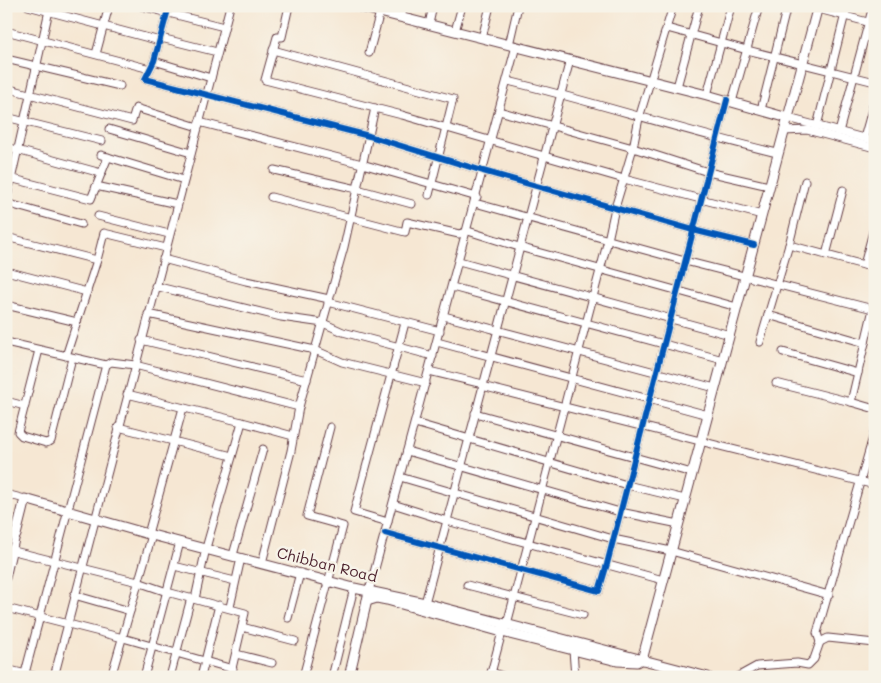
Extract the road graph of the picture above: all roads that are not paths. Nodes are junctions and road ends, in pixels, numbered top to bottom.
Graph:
1 (28, 6) edge
2 (109, 6) edge
3 (141, 6) edge
4 (230, 6) edge
5 (289, 6) edge
6 (356, 6) edge
7 (404, 6) edge
8 (433, 6) edge
9 (462, 6) edge
10 (490, 6) edge
11 (518, 6) edge
12 (673, 6) edge
13 (699, 6) edge
14 (731, 6) edge
15 (759, 6) edge
16 (787, 6) edge
17 (806, 6) edge
18 (847, 6) edge
19 (873, 6) edge
20 (49, 8) edge
21 (818, 8) edge
22 (376, 9) edge
23 (168, 10) edge
24 (845, 16) junction
25 (401, 17) junction
26 (428, 24) junction
27 (872, 24) edge
28 (104, 26) junction
29 (224, 27) junction
30 (667, 28) junction
31 (6, 31) edge
32 (455, 31) junction
33 (692, 34) junction
34 (482, 38) junction
35 (160, 39) junction
36 (42, 40) junction
37 (721, 44) junction
38 (513, 46) junction
39 (273, 50) junction
40 (747, 50) junction
41 (217, 52) junction
42 (369, 53) dead end
43 (96, 54) junction
44 (774, 56) junction
45 (6, 59) edge
46 (570, 60) junction
47 (154, 61) junction
48 (803, 63) junction
49 (36, 66) junction
50 (150, 69) junction
51 (831, 71) junction
52 (854, 77) junction
53 (211, 78) junction
54 (508, 81) junction
55 (650, 81) junction
56 (875, 82) edge
57 (120, 86) dead end
58 (6, 88) edge
59 (677, 88) junction
60 (30, 93) junction
61 (560, 94) junction
62 (707, 95) junction
63 (206, 96) junction
64 (875, 100) edge
65 (730, 101) junction
66 (375, 108) junction
67 (761, 110) junction
68 (499, 111) junction
69 (6, 117) edge
70 (639, 118) junction
71 (787, 120) junction
72 (24, 122) junction
73 (198, 124) junction
74 (551, 126) junction
75 (817, 126) junction
76 (446, 128) junction
77 (109, 129) dead end
78 (807, 130) junction
79 (784, 131) junction
80 (839, 132) junction
81 (369, 136) junction
82 (864, 138) junction
83 (717, 139) junction
84 (102, 141) dead end
85 (492, 141) junction
86 (875, 141) edge
87 (6, 147) edge
88 (633, 148) junction
89 (875, 148) edge
90 (18, 150) junction
91 (191, 153) junction
92 (777, 153) junction
93 (544, 155) junction
94 (438, 156) junction
95 (362, 164) junction
96 (274, 170) dead end
97 (483, 171) junction
98 (708, 172) junction
99 (101, 173) junction
100 (9, 177) edge
101 (624, 178) junction
102 (184, 180) junction
103 (806, 181) dead end
104 (432, 184) junction
105 (536, 185) junction
106 (96, 186) junction
107 (769, 186) junction
108 (357, 188) junction
109 (843, 190) dead end
110 (429, 195) dead end
111 (271, 197) dead end
112 (476, 200) junction
113 (700, 200) junction
114 (6, 202) edge
115 (177, 204) junction
116 (412, 204) dead end
117 (615, 208) junction
118 (762, 215) junction
119 (98, 216) dead end
120 (528, 217) junction
121 (350, 218) junction
122 (81, 224) dead end
123 (875, 224) edge
124 (693, 230) junction
125 (468, 231) junction
126 (169, 234) junction
127 (6, 238) edge
128 (608, 240) junction
129 (754, 245) junction
130 (789, 245) junction
131 (166, 248) junction
132 (520, 248) junction
133 (826, 255) junction
134 (163, 259) junction
135 (97, 260) junction
136 (459, 261) junction
137 (685, 261) junction
138 (864, 265) junction
139 (875, 268) edge
140 (600, 270) junction
141 (6, 271) edge
142 (512, 276) junction
143 (745, 277) junction
144 (777, 285) junction
145 (156, 286) junction
146 (452, 287) junction
147 (677, 291) junction
148 (87, 292) junction
149 (593, 298) junction
150 (329, 301) junction
151 (505, 301) junction
152 (6, 304) edge
153 (737, 307) junction
154 (874, 307) edge
155 (148, 314) junction
156 (768, 315) junction
157 (444, 316) junction
158 (670, 319) junction
159 (77, 322) junction
160 (323, 323) junction
161 (405, 323) junction
162 (586, 323) junction
163 (497, 330) junction
164 (440, 332) junction
165 (730, 335) junction
166 (141, 340) junction
167 (437, 342) junction
168 (760, 342) dead end
169 (6, 343) edge
170 (865, 343) junction
171 (663, 344) junction
172 (399, 347) junction
173 (39, 350) junction
174 (315, 350) junction
175 (579, 352) junction
176 (783, 352) dead end
177 (433, 356) junction
178 (69, 357) junction
179 (490, 357) junction
180 (723, 360) junction
181 (135, 365) junction
182 (106, 366) junction
183 (429, 371) junction
184 (656, 372) junction
185 (858, 373) junction
186 (392, 374) junction
187 (572, 379) junction
188 (307, 380) junction
189 (426, 383) junction
190 (776, 383) dead end
191 (483, 385) junction
192 (715, 388) junction
193 (127, 394) junction
194 (649, 400) junction
195 (6, 401) edge
196 (851, 402) junction
197 (25, 406) junction
198 (299, 407) junction
199 (564, 407) junction
200 (182, 408) junction
201 (875, 409) edge
202 (475, 413) junction
203 (708, 415) junction
204 (242, 422) junction
205 (415, 423) junction
206 (118, 426) junction
207 (330, 427) dead end
208 (642, 427) junction
209 (875, 430) edge
210 (557, 435) junction
211 (293, 436) junction
212 (469, 438) junction
213 (174, 441) junction
214 (701, 441) junction
215 (263, 449) dead end
216 (407, 452) junction
217 (232, 456) junction
218 (634, 457) junction
219 (550, 462) junction
220 (461, 467) junction
221 (692, 473) junction
222 (400, 477) junction
223 (861, 480) junction
224 (627, 485) junction
225 (875, 485) edge
226 (542, 489) junction
227 (6, 494) edge
228 (454, 494) junction
229 (25, 499) junction
230 (685, 499) junction
231 (393, 504) junction
232 (68, 510) junction
233 (620, 512) junction
234 (535, 516) junction
235 (95, 518) junction
236 (447, 521) junction
237 (388, 522) junction
238 (678, 524) junction
239 (6, 533) edge
240 (385, 533) junction
241 (150, 534) junction
242 (16, 535) junction
243 (612, 539) junction
244 (180, 542) junction
245 (528, 542) junction
246 (440, 547) junction
247 (206, 548) junction
248 (9, 550) edge
249 (671, 551) junction
250 (237, 556) junction
251 (56, 561) junction
252 (262, 563) junction
253 (607, 564) junction
254 (174, 566) junction
255 (82, 568) junction
256 (521, 570) junction
257 (201, 572) junction
258 (300, 573) junction
259 (6, 578) edge
260 (663, 580) junction
261 (236, 581) junction
262 (328, 581) junction
263 (138, 582) junction
264 (467, 585) dead end
265 (354, 588) junction
266 (370, 591) junction
267 (167, 592) junction
268 (74, 595) junction
269 (829, 596) junction
270 (514, 597) junction
271 (193, 598) junction
272 (367, 601) junction
273 (425, 603) junction
274 (219, 605) junction
275 (230, 607) junction
276 (6, 608) edge
277 (130, 611) junction
278 (583, 615) dead end
279 (40, 616) junction
280 (288, 618) dead end
281 (67, 624) junction
282 (242, 627) junction
283 (504, 628) junction
284 (123, 638) junction
285 (295, 641) dead end
286 (820, 642) junction
287 (875, 643) edge
288 (153, 647) junction
289 (573, 650) junction
290 (177, 653) junction
291 (236, 654) junction
292 (205, 660) junction
293 (642, 660) junction
294 (272, 663) dead end
295 (6, 669) edge
296 (231, 673) edge
297 (24, 675) edge
298 (490, 675) edge
299 (38, 677) edge
300 (54, 677) edge
301 (111, 677) edge
302 (144, 677) edge
303 (170, 677) edge
304 (201, 677) edge
305 (303, 677) edge
306 (332, 677) edge
307 (349, 677) edge
308 (505, 677) edge
309 (575, 677) edge
310 (708, 677) edge
311 (737, 677) edge

1 - 20 street
2 - 28 street
3 - 23 street
4 - 29 street
5 - 39 street
6 - 22 street
7 - 25 street
8 - 26 street
9 - 32 street
10 - 34 street
11 - 38 street
12 - 30 street
13 - 33 street
14 - 37 street
15 - 40 street
16 - 44 street
17 - 21 street
18 - 24 street
19 - 27 street
20 - 28 street
20 - 36 street
21 - 24 street
21 - 48 street
22 - 25 street
22 - 42 street
23 - 29 street
23 - 35 street
24 - 27 street
24 - 51 street
25 - 26 street
26 - 32 street
27 - 52 street
28 - 35 street
28 - 43 street
29 - 41 street
30 - 33 street
30 - 55 street
31 - 36 street
32 - 34 street
33 - 37 street
33 - 59 street
34 - 38 street
35 - 41 street
35 - 47 street
36 - 43 street
36 - 49 street
37 - 40 street
37 - 62 street
38 - 46 street
38 - 54 street
39 - 66 street
39 - 76 street
40 - 44 street
40 - 65 street
41 - 53 street
43 - 50 street
44 - 48 street
44 - 67 street
45 - 49 street
46 - 55 street
46 - 61 street
47 - 50 street
47 - 53 street
48 - 51 street
48 - 71 street
49 - 57 street
49 - 60 street
50 - 63 street
51 - 52 street
51 - 75 street
52 - 56 street
52 - 80 street
53 - 63 street
54 - 61 street
54 - 68 street
55 - 59 street
55 - 70 street
58 - 60 street
59 - 62 street
60 - 72 street
60 - 73 street
61 - 70 street
61 - 74 street
62 - 65 street
63 - 73 street
63 - 81 street
64 - 82 street
65 - 67 street
65 - 83 street
66 - 76 street
66 - 81 street
67 - 71 street
68 - 74 street
68 - 85 street
69 - 72 street
70 - 83 street
70 - 88 street
71 - 75 street
71 - 78 street
71 - 79 street
72 - 84 street
72 - 90 street
73 - 91 street
73 - 95 street
74 - 88 street
74 - 93 street
75 - 80 street
76 - 85 street
76 - 94 street
77 - 91 street
78 - 79 street
78 - 89 street
79 - 92 street
80 - 82 street
81 - 94 street
81 - 95 street
82 - 86 street
83 - 92 street
83 - 98 street
85 - 93 street
85 - 97 street
87 - 90 street
88 - 98 street
88 - 101 street
90 - 99 street
90 - 100 street
91 - 102 street
92 - 107 street
93 - 101 street
93 - 105 street
94 - 97 street
94 - 104 street
95 - 104 street
95 - 108 street
96 - 108 street
97 - 105 street
97 - 112 street
98 - 107 street
98 - 113 street
99 - 102 street
99 - 106 street
100 - 106 street
100 - 114 street
101 - 113 street
101 - 117 street
102 - 115 street
103 - 130 street
104 - 110 street
104 - 112 street
105 - 117 street
105 - 120 street
106 - 115 street
107 - 118 street
108 - 116 street
108 - 121 street
109 - 133 street
111 - 121 street
112 - 120 street
112 - 125 street
113 - 118 street
113 - 124 street
114 - 122 street
115 - 126 street
117 - 124 street
117 - 128 street
118 - 129 street
119 - 126 street
120 - 128 street
120 - 132 street
121 - 125 street
121 - 150 street
123 - 138 street
124 - 129 street
124 - 137 street
125 - 132 street
125 - 136 street
126 - 131 street
127 - 135 street
128 - 137 street
128 - 140 street
129 - 143 street
130 - 133 street
130 - 144 street
131 - 134 street
131 - 135 street
132 - 140 street
132 - 142 street
133 - 138 street
134 - 145 street
134 - 150 street
135 - 148 street
136 - 142 street
136 - 146 street
137 - 143 street
137 - 147 street
138 - 139 street
140 - 147 street
140 - 149 street
141 - 148 street
142 - 149 street
142 - 151 street
143 - 144 street
143 - 153 street
144 - 154 street
144 - 156 street
145 - 155 street
145 - 160 street
146 - 151 street
146 - 157 street
147 - 153 street
147 - 158 street
148 - 159 street
149 - 158 street
149 - 162 street
150 - 160 street
150 - 161 street
151 - 162 street
151 - 163 street
152 - 159 street
153 - 165 street
154 - 170 street
155 - 166 street
155 - 174 street
156 - 168 street
156 - 170 street
157 - 163 street
157 - 164 street
158 - 165 street
158 - 171 street
159 - 178 street
160 - 172 street
160 - 174 street
161 - 164 street
161 - 172 street
162 - 171 street
162 - 175 street
163 - 175 street
163 - 179 street
164 - 167 street
165 - 180 street
166 - 181 street
166 - 188 street
167 - 177 street
167 - 179 street
169 - 173 street
170 - 185 street
171 - 180 street
171 - 184 street
172 - 177 street
172 - 186 street
173 - 178 street
173 - 197 street
174 - 186 street
174 - 188 street
175 - 184 street
175 - 187 street
176 - 185 street
177 - 183 street
178 - 182 street
178 - 197 street
179 - 187 street
179 - 191 street
180 - 192 street
181 - 182 street
181 - 193 street
181 - 198 street
182 - 232 street
183 - 189 street
183 - 191 street
184 - 192 street
184 - 194 street
185 - 196 street
186 - 189 street
186 - 237 street
187 - 194 street
187 - 199 street
188 - 198 street
189 - 205 street
190 - 196 street
191 - 199 street
191 - 202 street
192 - 203 street
193 - 200 street
193 - 206 street
194 - 203 street
194 - 208 street
195 - 197 street
196 - 201 street
198 - 211 street
199 - 208 street
199 - 210 street
200 - 204 street
200 - 213 street
202 - 210 street
202 - 212 street
203 - 214 street
204 - 211 street
204 - 217 street
205 - 212 street
205 - 216 street
206 - 213 street
206 - 235 street
207 - 262 street
208 - 214 street
208 - 218 street
209 - 223 street
210 - 218 street
210 - 219 street
211 - 252 street
212 - 219 street
212 - 220 street
213 - 217 street
213 - 241 street
214 - 221 street
214 - 223 street
215 - 250 street
216 - 220 street
216 - 222 street
217 - 247 street
218 - 221 street
218 - 224 street
219 - 224 street
219 - 226 street
220 - 226 street
220 - 228 street
221 - 230 street
222 - 228 street
222 - 231 street
223 - 225 street
223 - 269 street
224 - 230 street
224 - 233 street
226 - 233 street
226 - 234 street
227 - 229 street, Chibban Road
228 - 234 street
228 - 236 street
229 - 232 street, Chibban Road
229 - 242 street
230 - 238 street
231 - 236 street
231 - 237 street
232 - 235 street, Chibban Road
232 - 251 street
233 - 238 street
233 - 243 street
234 - 243 street
234 - 245 street
235 - 241 street, Chibban Road
235 - 255 street
236 - 245 street
236 - 246 street
237 - 240 street
238 - 249 street
239 - 242 street
240 - 246 street
240 - 266 street
241 - 244 street, Chibban Road
241 - 263 street
242 - 248 street
243 - 249 street
243 - 253 street
244 - 247 street, Chibban Road
244 - 254 street
245 - 253 street
245 - 256 street
246 - 256 street
246 - 273 street
247 - 250 street, Chibban Road
247 - 257 street
248 - 251 street
248 - 259 street
249 - 260 street
249 - 269 street
250 - 252 street, Chibban Road
250 - 261 street
251 - 255 street
251 - 279 street
252 - 258 street, Chibban Road
253 - 256 street
253 - 260 street
254 - 257 street
254 - 267 street
255 - 263 street
255 - 268 street
256 - 270 street
257 - 261 street
257 - 271 street
258 - 262 street, Chibban Road
258 - 280 street
260 - 293 street
261 - 275 street
262 - 265 street, Chibban Road
262 - 305 street
263 - 267 street
263 - 277 street
264 - 270 street
265 - 266 street, Chibban Road
265 - 306 street
266 - 272 street
266 - 273 street, Chibban Road
267 - 271 street
267 - 288 street
268 - 277 street
268 - 281 street
269 - 286 street
270 - 278 street
270 - 283 street
271 - 274 street
271 - 290 street
272 - 283 street, Chibban Road
272 - 307 street
273 - 283 street, Chibban Road
274 - 275 street
274 - 292 street
275 - 282 street
276 - 279 street
277 - 284 street
279 - 281 street
279 - 297 street
281 - 284 street
281 - 300 street
282 - 285 street
282 - 291 street
283 - 289 street, Chibban Road
283 - 293 street, Chibban Road
283 - 298 street
284 - 288 street
284 - 301 street
286 - 287 street
286 - 311 street
288 - 290 street
288 - 302 street
289 - 293 street, Chibban Road
289 - 309 street
290 - 292 street
290 - 303 street
291 - 294 street
291 - 296 street
292 - 296 street
292 - 304 street
293 - 310 street, Chibban Road
295 - 297 street
297 - 299 street
298 - 308 street

